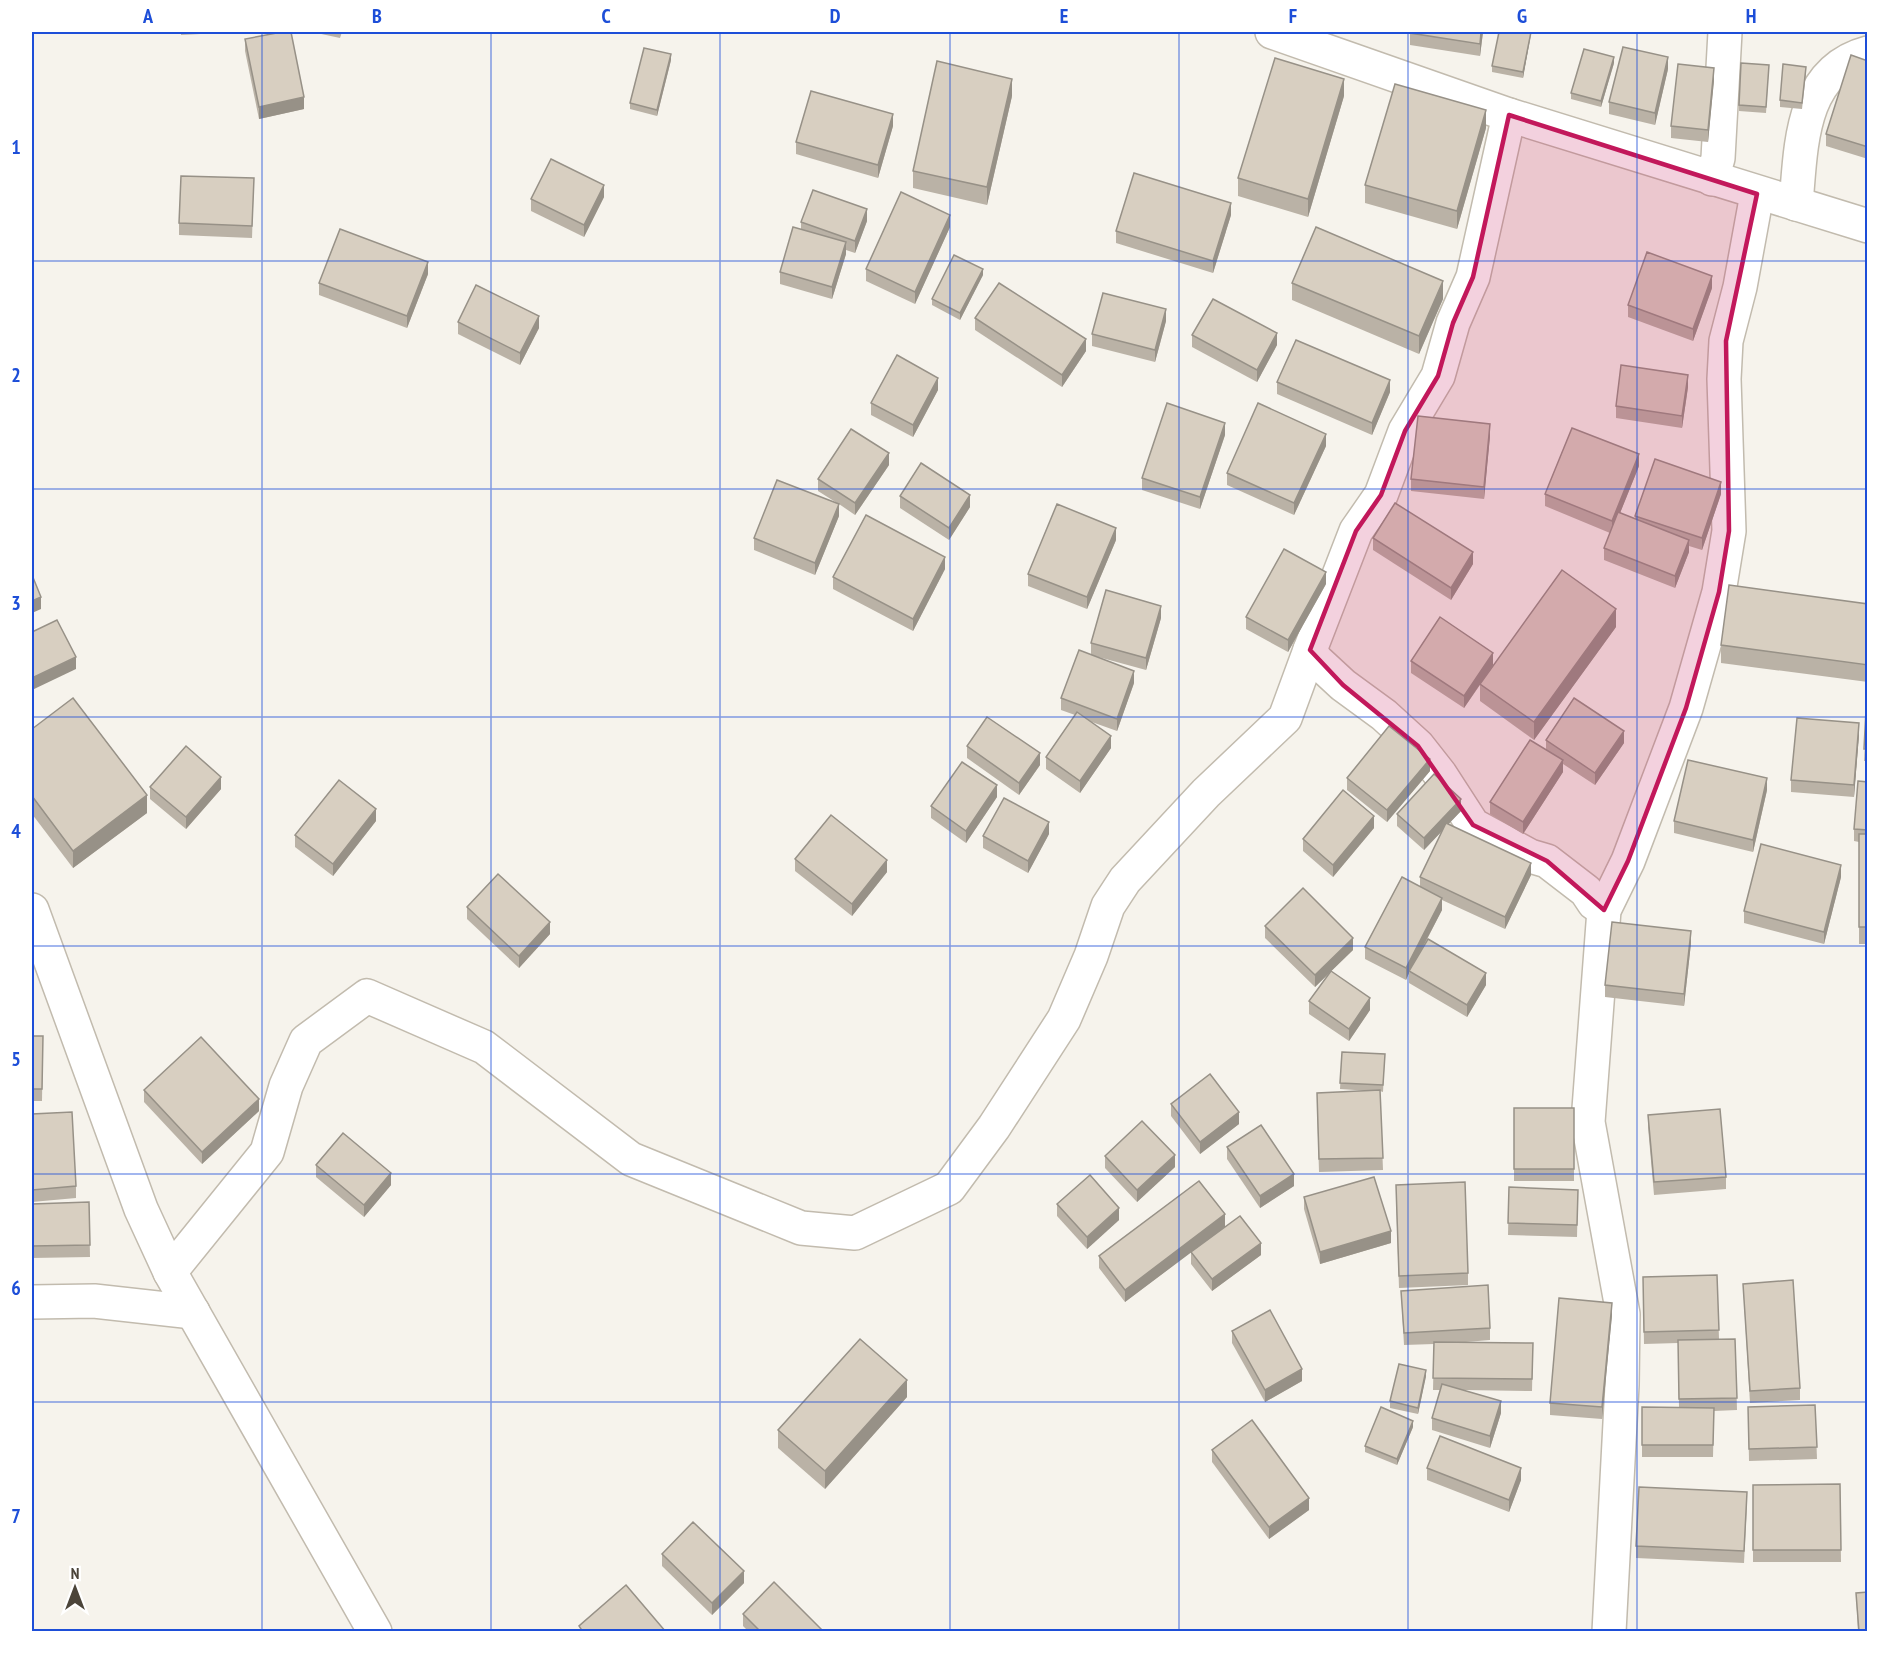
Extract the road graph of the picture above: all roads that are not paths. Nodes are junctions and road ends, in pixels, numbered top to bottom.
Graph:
1 (1272, 32) edge
2 (1725, 32) edge
3 (1868, 53) edge
4 (1509, 116) junction
5 (1712, 179) junction
6 (1757, 194) junction
7 (1796, 204) junction
8 (1868, 226) edge
9 (1310, 650) junction
10 (32, 910) edge
11 (1604, 910) junction
12 (170, 1272) junction
13 (32, 1302) edge
14 (193, 1312) junction
15 (375, 1632) edge
16 (1609, 1632) edge

1 - 4 street
2 - 5 street
3 - 7 street
4 - 5 street
4 - 9 street
5 - 6 street
6 - 7 street
6 - 11 street
7 - 8 street
9 - 11 street
9 - 12 street
10 - 12 street
11 - 16 street
12 - 14 street
13 - 14 street
14 - 15 street

